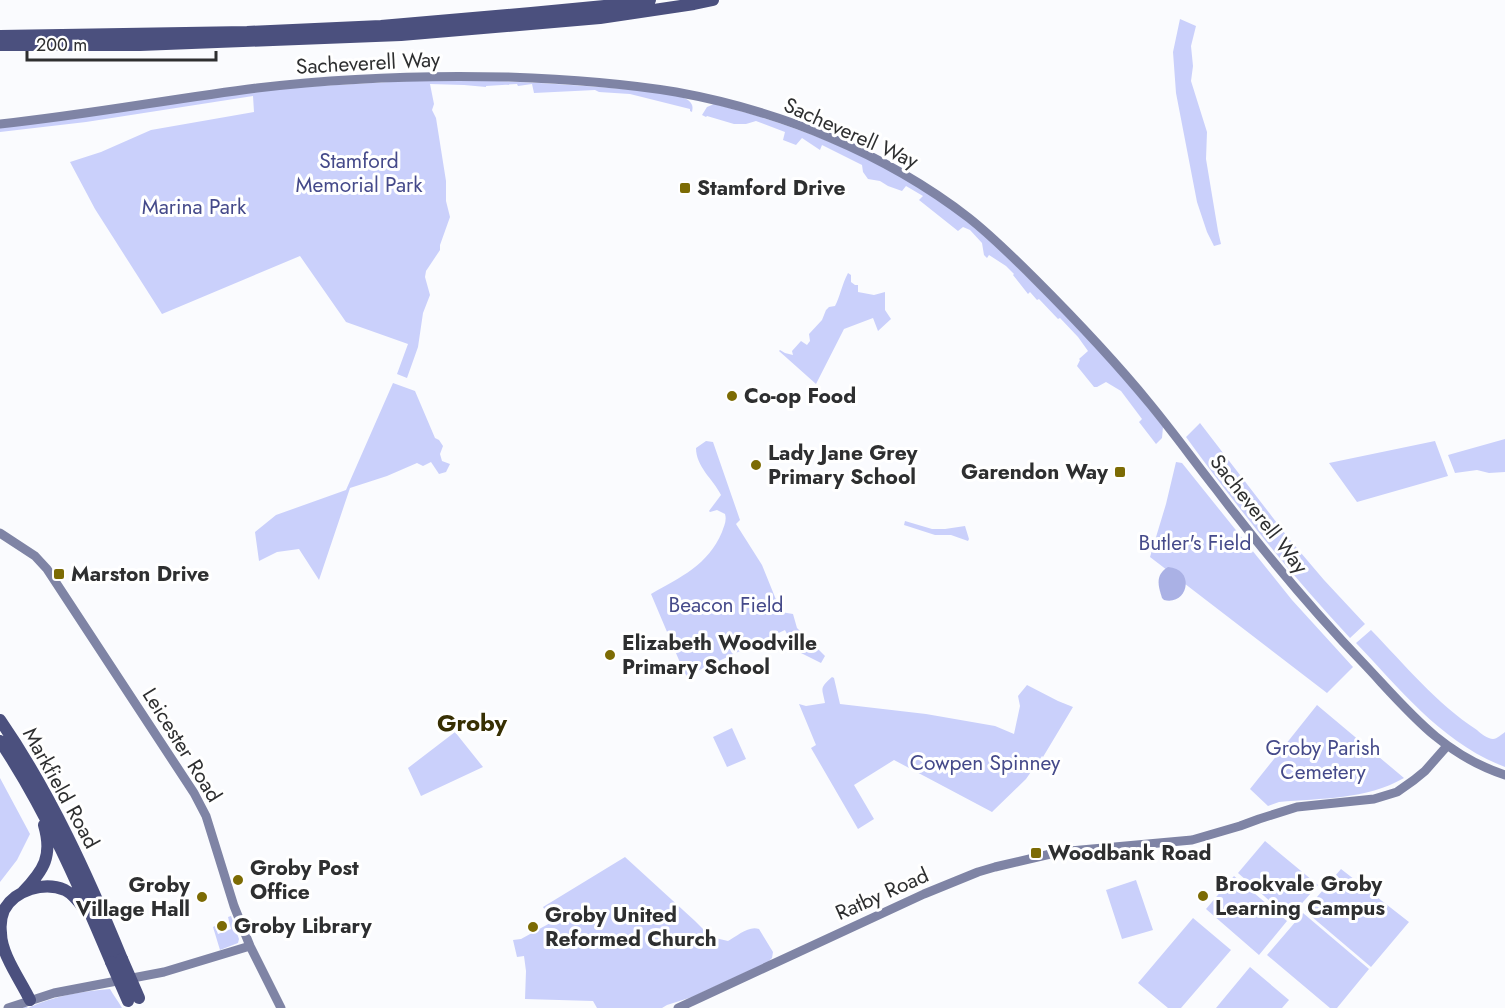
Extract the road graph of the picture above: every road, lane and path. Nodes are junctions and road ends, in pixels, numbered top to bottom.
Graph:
1 (650, 0) edge
2 (713, 0) edge
3 (0, 36) edge
4 (0, 45) edge
5 (0, 124) edge
6 (0, 533) edge
7 (0, 720) edge
8 (0, 741) edge
9 (1447, 746) junction
10 (1505, 775) edge
11 (36, 801) junction
12 (22, 893) junction
13 (95, 923) junction
14 (250, 946) junction
15 (117, 960) junction
16 (30, 1000) junction
17 (136, 1004) edge
18 (8, 1008) edge
19 (281, 1008) edge
20 (678, 1008) edge

1 - 3 highway
2 - 4 highway
5 - 9 street, Sacheverell Way
6 - 14 street, Leicester Road
7 - 15 highway, Markfield Road
8 - 11 highway, Markfield Road
9 - 10 street, Sacheverell Way
9 - 20 street, Ratby Road
11 - 12 highway
11 - 13 highway, Markfield Road
12 - 13 highway
12 - 16 highway
13 - 15 highway, Markfield Road
14 - 16 street
14 - 19 street, Leicester Road
15 - 17 highway, Markfield Road, bridge
16 - 18 street

